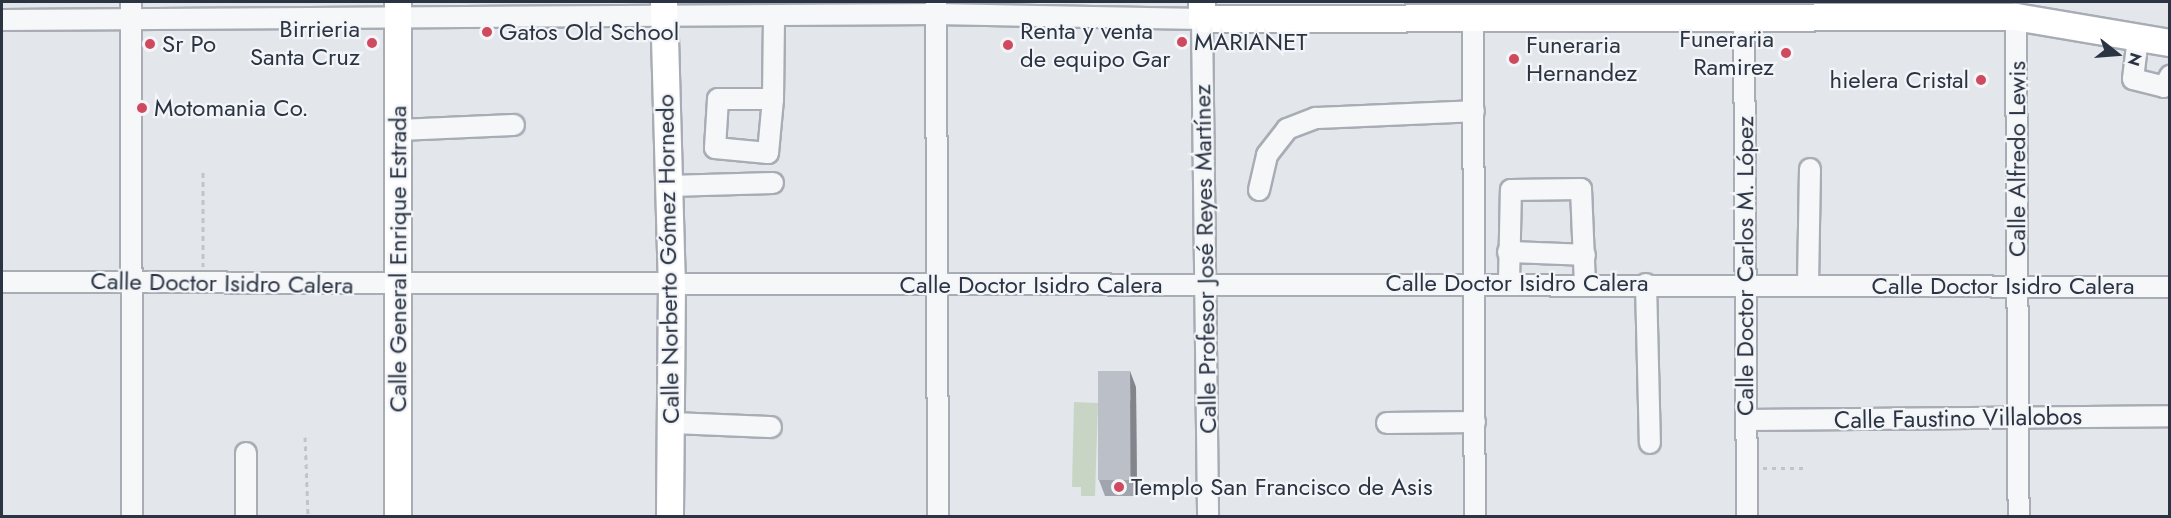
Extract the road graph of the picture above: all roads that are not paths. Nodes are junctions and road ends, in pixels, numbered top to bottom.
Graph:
1 (936, 8) edge
2 (264, 9) edge
3 (398, 9) edge
4 (1682, 9) edge
5 (1796, 9) edge
6 (130, 10) edge
7 (664, 10) edge
8 (1202, 10) edge
9 (774, 16) junction
10 (1744, 16) junction
11 (2016, 17) junction
12 (1473, 20) junction
13 (2, 21) edge
14 (2138, 37) junction
15 (2169, 43) edge
16 (2169, 76) edge
17 (773, 99) dead end
18 (1474, 111) junction
19 (514, 125) dead end
20 (398, 130) junction
21 (1810, 169) dead end
22 (773, 183) dead end
23 (669, 186) junction
24 (1259, 190) dead end
25 (1508, 252) junction
26 (1585, 255) junction
27 (128, 281) junction
28 (2, 282) edge
29 (1475, 282) junction
30 (1509, 282) junction
31 (672, 283) junction
32 (1585, 283) junction
33 (1206, 284) junction
34 (1646, 284) junction
35 (1745, 284) junction
36 (1808, 284) junction
37 (398, 285) junction
38 (2018, 286) junction
39 (938, 287) junction
40 (2169, 287) edge
41 (2169, 416) edge
42 (2018, 417) junction
43 (1746, 420) junction
44 (1475, 422) junction
45 (671, 423) junction
46 (1387, 423) dead end
47 (771, 427) dead end
48 (1650, 443) dead end
49 (246, 453) dead end
50 (132, 516) edge
51 (246, 516) edge
52 (398, 516) edge
53 (670, 516) edge
54 (938, 516) edge
55 (1208, 516) edge
56 (1474, 516) edge
57 (1747, 516) edge
58 (2019, 516) edge

1 - 8 street
1 - 9 street
1 - 39 street
2 - 3 street
2 - 6 street
3 - 7 street
3 - 20 main road, Calle General Enrique Estrada
4 - 10 main road
4 - 12 main road
5 - 10 main road
5 - 11 main road
6 - 13 street
6 - 27 street
7 - 9 street
7 - 23 main road, Calle Norberto Gómez Hornedo
8 - 12 main road
8 - 33 street, Calle Profesor José Reyes Martínez
9 - 17 street
10 - 35 street, Calle Doctor Carlos M. López
11 - 14 main road
11 - 38 street, Calle Alfredo Lewis
12 - 18 street
14 - 15 main road
14 - 16 street
18 - 24 street
18 - 29 street
19 - 20 street
20 - 37 main road, Calle General Enrique Estrada
21 - 36 street
22 - 23 street
23 - 31 main road, Calle Norberto Gómez Hornedo
25 - 26 street
25 - 26 street
25 - 30 street
26 - 32 street
27 - 28 street, Calle Doctor Isidro Calera
27 - 37 street, Calle Doctor Isidro Calera
27 - 50 street
29 - 30 street, Calle Doctor Isidro Calera
29 - 33 street, Calle Doctor Isidro Calera
29 - 44 street
30 - 32 street, Calle Doctor Isidro Calera
31 - 37 street, Calle Doctor Isidro Calera
31 - 39 street, Calle Doctor Isidro Calera
31 - 45 main road, Calle Norberto Gómez Hornedo
32 - 34 street, Calle Doctor Isidro Calera
33 - 39 street, Calle Doctor Isidro Calera
33 - 55 street, Calle Profesor José Reyes Martínez
34 - 35 street, Calle Doctor Isidro Calera
34 - 48 street
35 - 36 street, Calle Doctor Isidro Calera
35 - 43 street, Calle Doctor Carlos M. López
36 - 38 street, Calle Doctor Isidro Calera
37 - 52 main road, Calle General Enrique Estrada
38 - 40 street, Calle Doctor Isidro Calera
38 - 42 street, Calle Alfredo Lewis
39 - 54 street
41 - 42 street, Calle Faustino Villalobos
42 - 43 street, Calle Faustino Villalobos
42 - 58 street, Calle Alfredo Lewis
43 - 57 street, Calle Doctor Carlos M. López
44 - 46 street
44 - 56 street
45 - 47 street
45 - 53 main road, Calle Norberto Gómez Hornedo
49 - 51 street

